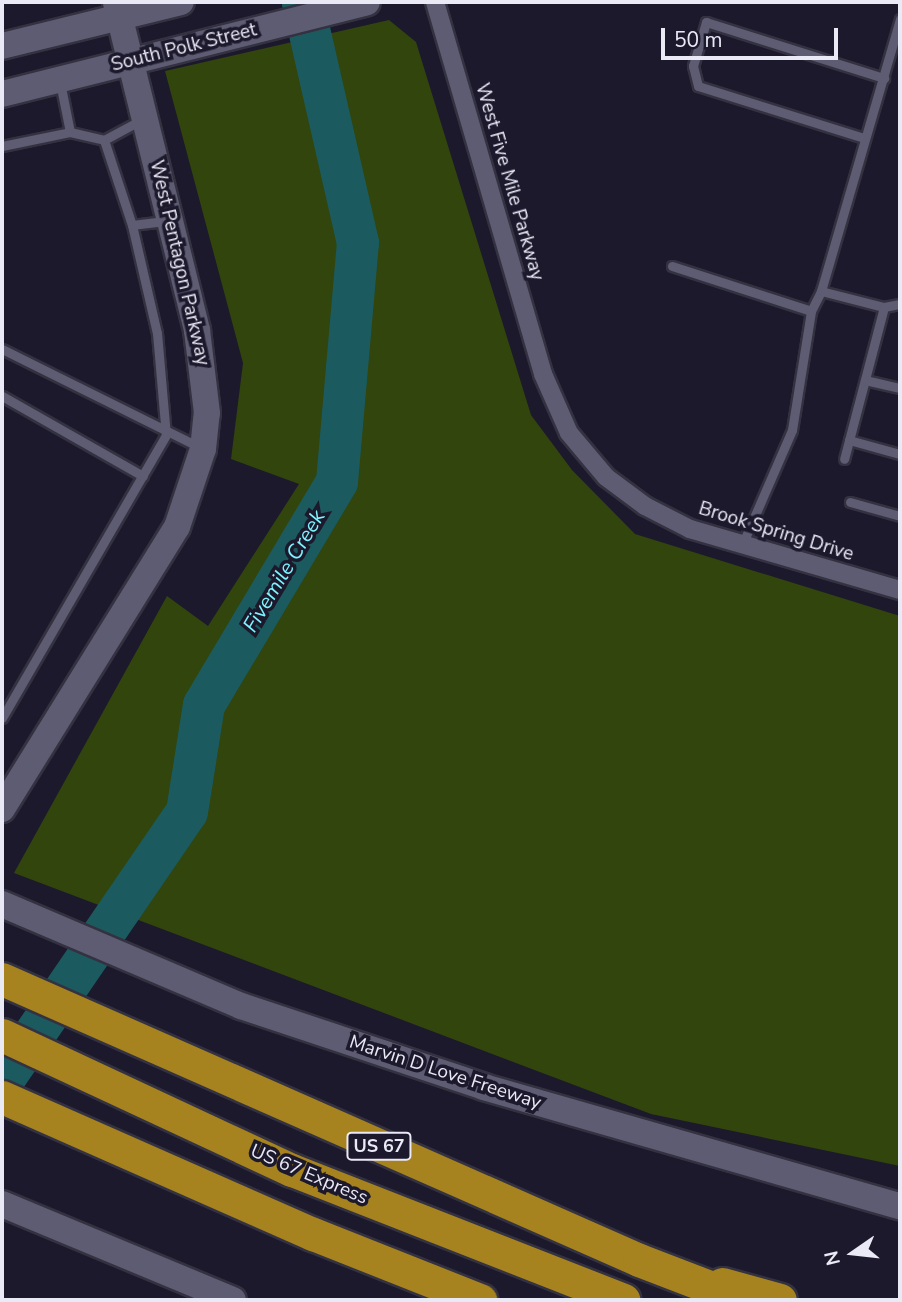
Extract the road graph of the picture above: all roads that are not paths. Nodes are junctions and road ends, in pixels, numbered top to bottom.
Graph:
1 (181, 2) edge
2 (367, 2) edge
3 (435, 2) edge
4 (118, 10) edge
5 (900, 19) edge
6 (2, 46) edge
7 (131, 62) junction
8 (884, 78) junction
9 (60, 80) junction
10 (2, 94) edge
11 (145, 118) junction
12 (70, 132) junction
13 (864, 138) junction
14 (104, 140) junction
15 (2, 146) edge
16 (169, 220) junction
17 (132, 225) junction
18 (672, 265) dead end
19 (821, 291) junction
20 (900, 304) edge
21 (884, 307) junction
22 (811, 311) junction
23 (2, 349) edge
24 (543, 374) joint
25 (865, 380) junction
26 (900, 388) edge
27 (2, 396) edge
28 (166, 435) junction
29 (849, 440) junction
30 (203, 449) junction
31 (900, 454) edge
32 (844, 459) dead end
33 (142, 476) junction
34 (850, 502) dead end
35 (900, 516) edge
36 (741, 546) junction
37 (900, 590) edge
38 (2, 718) edge
39 (2, 809) edge
40 (4, 905) edge
41 (2, 979) edge
42 (2, 1035) edge
43 (2, 1097) edge
44 (2, 1204) edge
45 (900, 1206) edge
46 (639, 1260) junction
47 (233, 1300) edge
48 (480, 1300) edge
49 (623, 1300) edge
50 (743, 1300) edge
51 (780, 1300) edge

1 - 4 main road
2 - 7 main road, South Polk Street
3 - 24 street, West Five Mile Parkway
4 - 6 main road
4 - 7 main road, West Pentagon Parkway
5 - 8 lane
7 - 9 main road, South Polk Street
7 - 11 main road, West Pentagon Parkway
8 - 13 lane
8 - 13 lane
9 - 10 main road, South Polk Street
9 - 12 lane
11 - 14 lane
11 - 16 main road, West Pentagon Parkway
12 - 14 lane
12 - 15 lane
13 - 19 lane
14 - 17 lane
16 - 17 lane
16 - 30 main road, West Pentagon Parkway
17 - 28 lane
18 - 22 lane
19 - 21 lane
19 - 22 lane
20 - 21 lane
21 - 25 lane
22 - 36 lane
23 - 28 lane
24 - 36 street, Brook Spring Drive
25 - 26 lane
25 - 29 lane
27 - 33 lane
28 - 30 lane
28 - 33 lane
29 - 31 lane
29 - 32 lane
30 - 39 main road, West Pentagon Parkway
33 - 38 lane
34 - 35 lane
36 - 37 street, Brook Spring Drive
40 - 45 main road, Marvin D Love Freeway
41 - 46 highway, US 67
42 - 49 highway, US 67 Express
43 - 48 highway
44 - 47 main road
46 - 50 highway, US 67
46 - 51 highway

